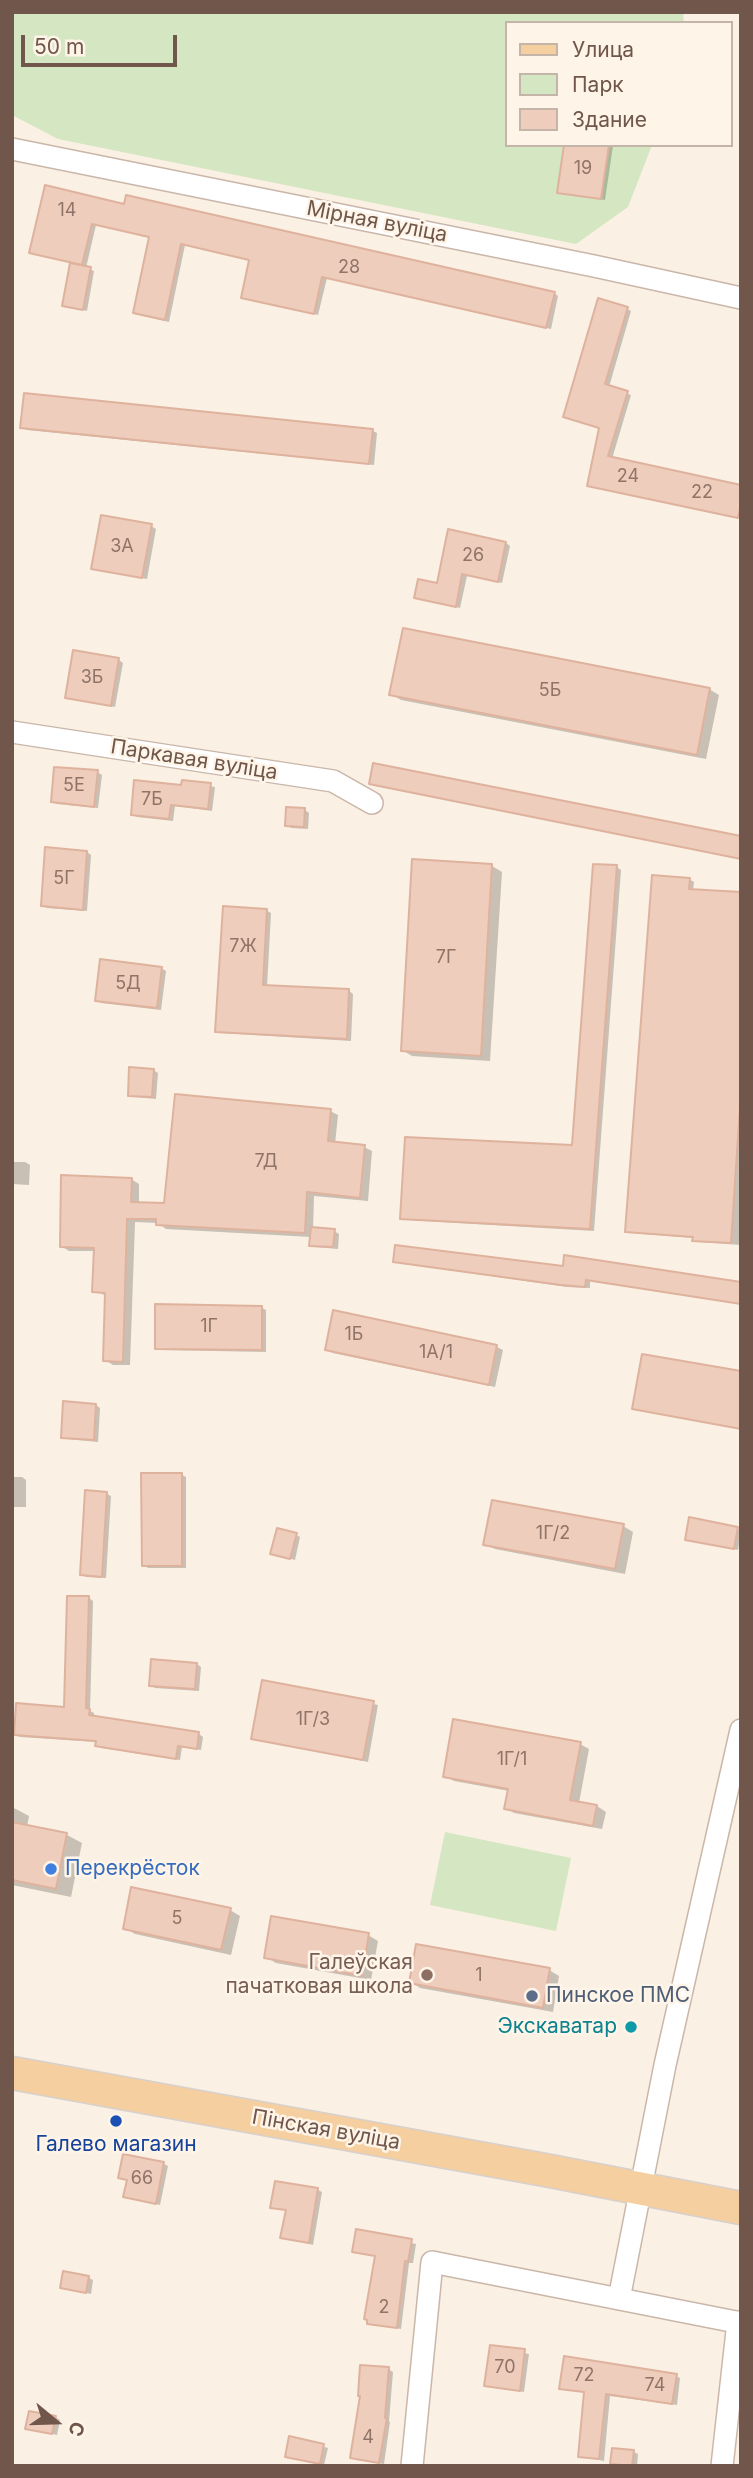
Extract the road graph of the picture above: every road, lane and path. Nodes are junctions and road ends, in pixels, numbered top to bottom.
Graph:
1 (12, 149) edge
2 (741, 298) edge
3 (12, 732) edge
4 (372, 803) dead end
5 (741, 1730) edge
6 (12, 2073) edge
7 (639, 2188) junction
8 (741, 2208) edge
9 (619, 2299) junction
10 (739, 2323) edge
11 (412, 2466) edge
12 (722, 2466) edge

1 - 2 street, Мірная вуліца
3 - 4 street, Паркавая вуліца
5 - 7 street
6 - 7 main road, Пінская вуліца
7 - 8 main road, Пінская вуліца
7 - 9 street
9 - 10 street
9 - 11 street
10 - 12 street

